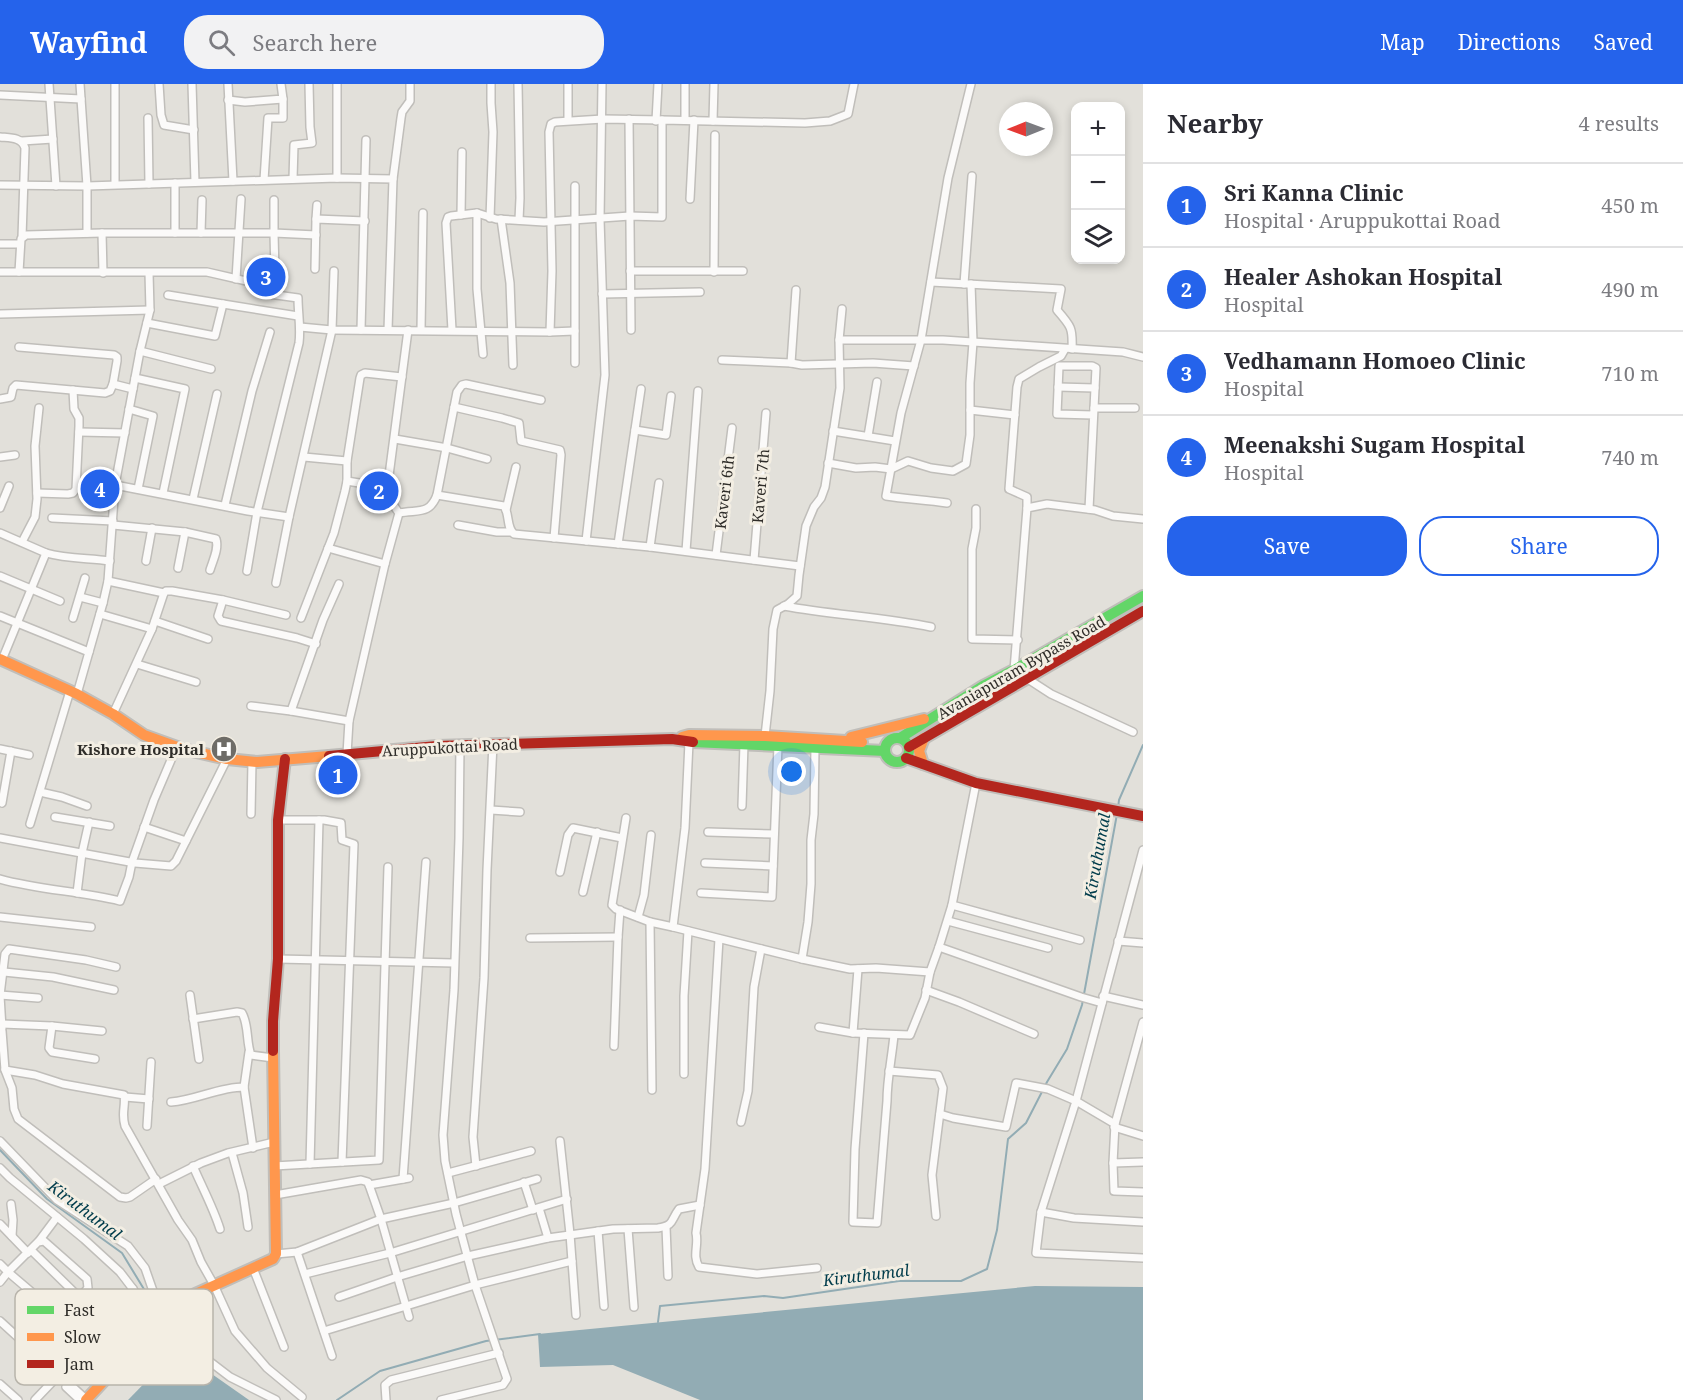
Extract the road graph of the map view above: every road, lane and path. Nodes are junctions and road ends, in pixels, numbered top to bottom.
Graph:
1 (49, 84) edge
2 (80, 84) edge
3 (116, 84) edge
4 (159, 84) edge
5 (192, 84) edge
6 (228, 84) edge
7 (281, 84) edge
8 (309, 84) edge
9 (337, 84) edge
10 (410, 84) edge
11 (491, 84) edge
12 (518, 84) edge
13 (568, 84) edge
14 (602, 84) edge
15 (658, 84) edge
16 (685, 84) edge
17 (714, 84) edge
18 (854, 84) edge
19 (971, 84) edge
20 (0, 95) edge
21 (50, 96) junction
22 (81, 99) junction
23 (283, 99) junction
24 (228, 100) junction
25 (148, 118) dead end
26 (603, 119) junction
27 (630, 119) junction
28 (567, 120) junction
29 (685, 120) junction
30 (694, 120) junction
31 (659, 121) junction
32 (713, 121) junction
33 (194, 130) junction
34 (715, 135) dead end
35 (0, 137) edge
36 (53, 139) junction
37 (366, 140) dead end
38 (22, 141) junction
39 (462, 152) dead end
40 (972, 176) dead end
41 (337, 178) junction
42 (366, 178) junction
43 (293, 179) junction
44 (393, 179) junction
45 (264, 180) junction
46 (233, 181) junction
47 (195, 182) junction
48 (175, 183) junction
49 (115, 184) junction
50 (150, 184) junction
51 (0, 185) edge
52 (56, 186) junction
53 (87, 186) junction
54 (575, 186) dead end
55 (24, 187) junction
56 (241, 199) dead end
57 (690, 199) dead end
58 (202, 200) dead end
59 (274, 200) dead end
60 (317, 205) dead end
61 (423, 213) dead end
62 (477, 213) junction
63 (461, 215) junction
64 (630, 216) junction
65 (490, 218) junction
66 (316, 219) junction
67 (501, 219) junction
68 (574, 219) junction
69 (600, 219) junction
70 (519, 220) junction
71 (551, 220) junction
72 (364, 221) junction
73 (102, 232) junction
74 (87, 233) junction
75 (175, 233) junction
76 (201, 233) junction
77 (240, 233) junction
78 (274, 233) junction
79 (316, 234) junction
80 (21, 240) junction
81 (0, 244) edge
82 (315, 268) dead end
83 (334, 271) dead end
84 (743, 271) dead end
85 (0, 272) edge
86 (19, 272) junction
87 (630, 272) junction
88 (714, 272) junction
89 (103, 273) junction
90 (149, 273) junction
91 (275, 274) dead end
92 (236, 279) junction
93 (931, 282) junction
94 (968, 284) junction
95 (796, 290) dead end
96 (700, 292) dead end
97 (631, 293) junction
98 (602, 294) junction
99 (168, 295) dead end
100 (223, 304) junction
101 (842, 309) dead end
102 (150, 310) junction
103 (0, 314) edge
104 (298, 316) junction
105 (147, 323) junction
106 (300, 327) junction
107 (332, 330) junction
108 (361, 330) junction
109 (388, 330) junction
110 (408, 330) junction
111 (421, 330) junction
112 (452, 330) junction
113 (631, 330) dead end
114 (481, 331) junction
115 (512, 331) junction
116 (575, 331) junction
117 (270, 332) dead end
118 (550, 332) junction
119 (838, 340) junction
120 (921, 340) junction
121 (973, 342) junction
122 (19, 347) dead end
123 (1069, 349) junction
124 (140, 351) junction
125 (483, 354) dead end
126 (1143, 357) edge
127 (722, 360) dead end
128 (575, 363) dead end
129 (791, 363) junction
130 (839, 364) junction
131 (513, 365) dead end
132 (914, 366) junction
133 (211, 369) dead end
134 (402, 377) junction
135 (135, 378) junction
136 (877, 382) dead end
137 (112, 384) junction
138 (1058, 387) junction
139 (1095, 388) junction
140 (133, 389) junction
141 (641, 389) dead end
142 (73, 390) junction
143 (698, 391) dead end
144 (216, 394) dead end
145 (671, 396) dead end
146 (0, 399) edge
147 (541, 400) dead end
148 (454, 407) junction
149 (39, 408) dead end
150 (1135, 408) dead end
151 (129, 409) junction
152 (970, 410) junction
153 (1094, 411) junction
154 (766, 413) dead end
155 (1015, 415) junction
156 (732, 428) dead end
157 (635, 430) junction
158 (833, 431) junction
159 (79, 432) junction
160 (125, 433) junction
161 (868, 436) junction
162 (395, 439) junction
163 (895, 441) junction
164 (447, 448) junction
165 (15, 455) dead end
166 (0, 457) edge
167 (304, 457) junction
168 (487, 459) dead end
169 (347, 461) junction
170 (828, 463) junction
171 (516, 467) dead end
172 (891, 469) junction
173 (347, 481) junction
174 (659, 483) dead end
175 (115, 485) junction
176 (9, 486) dead end
177 (389, 488) junction
178 (138, 489) junction
179 (37, 493) junction
180 (163, 494) junction
181 (437, 495) junction
182 (193, 499) junction
183 (947, 503) dead end
184 (225, 505) junction
185 (0, 508) edge
186 (1027, 508) junction
187 (976, 509) dead end
188 (1089, 509) junction
189 (506, 510) junction
190 (258, 512) junction
191 (399, 513) junction
192 (289, 517) junction
193 (52, 518) dead end
194 (1143, 519) edge
195 (113, 523) junction
196 (458, 525) dead end
197 (152, 528) junction
198 (185, 532) junction
199 (511, 532) junction
200 (0, 533) edge
201 (554, 538) junction
202 (586, 541) junction
203 (22, 543) junction
204 (618, 544) junction
205 (650, 547) junction
206 (328, 548) junction
207 (687, 551) junction
208 (46, 553) junction
209 (716, 555) junction
210 (754, 560) junction
211 (110, 561) junction
212 (146, 561) dead end
213 (385, 564) junction
214 (800, 566) junction
215 (178, 568) dead end
216 (210, 570) dead end
217 (247, 571) dead end
218 (0, 576) edge
219 (85, 578) dead end
220 (108, 581) junction
221 (276, 583) dead end
222 (339, 584) dead end
223 (31, 590) junction
224 (164, 593) junction
225 (1143, 596) edge
226 (80, 597) junction
227 (218, 599) junction
228 (60, 601) dead end
229 (104, 603) junction
230 (784, 606) junction
231 (1143, 610) edge
232 (100, 614) junction
233 (286, 615) dead end
234 (0, 616) edge
235 (73, 618) dead end
236 (301, 618) dead end
237 (155, 621) junction
238 (17, 623) junction
239 (932, 627) dead end
240 (152, 629) junction
241 (208, 639) dead end
242 (1018, 640) junction
243 (315, 644) junction
244 (89, 652) junction
245 (1, 659) edge
246 (137, 664) junction
247 (1014, 670) junction
248 (1028, 679) junction
249 (196, 682) dead end
250 (74, 692) junction
251 (251, 706) dead end
252 (291, 711) junction
253 (113, 714) junction
254 (935, 716) junction
255 (350, 721) junction
256 (1133, 732) dead end
257 (765, 736) junction
258 (900, 738) junction
259 (924, 738) junction
260 (672, 739) junction
261 (838, 740) junction
262 (689, 742) junction
263 (493, 744) junction
264 (744, 744) junction
265 (460, 745) junction
266 (778, 745) junction
267 (177, 746) junction
268 (886, 747) junction
269 (815, 748) junction
270 (0, 749) edge
271 (11, 752) junction
272 (907, 753) junction
273 (347, 754) junction
274 (29, 755) dead end
275 (227, 759) junction
276 (285, 759) junction
277 (252, 761) junction
278 (923, 764) junction
279 (976, 783) junction
280 (40, 792) junction
281 (1, 806) edge
282 (87, 806) dead end
283 (742, 806) dead end
284 (490, 810) junction
285 (520, 812) dead end
286 (251, 814) dead end
287 (1143, 816) edge
288 (56, 817) dead end
289 (626, 818) dead end
290 (278, 820) junction
291 (319, 820) junction
292 (89, 822) junction
293 (30, 824) dead end
294 (110, 826) dead end
295 (144, 827) junction
296 (597, 832) junction
297 (708, 832) dead end
298 (774, 834) junction
299 (651, 835) dead end
300 (0, 838) edge
301 (622, 838) junction
302 (186, 841) junction
303 (1143, 850) edge
304 (82, 852) junction
305 (133, 862) junction
306 (426, 862) dead end
307 (705, 863) dead end
308 (773, 866) junction
309 (388, 867) dead end
310 (560, 872) dead end
311 (0, 879) edge
312 (583, 892) dead end
313 (77, 893) junction
314 (701, 893) dead end
315 (952, 905) junction
316 (620, 910) junction
317 (0, 917) edge
318 (638, 917) junction
319 (948, 921) junction
320 (650, 922) junction
321 (91, 927) dead end
322 (673, 927) junction
323 (688, 931) junction
324 (618, 937) junction
325 (530, 938) dead end
326 (719, 939) junction
327 (1080, 940) dead end
328 (1118, 941) junction
329 (1143, 943) edge
330 (939, 947) junction
331 (1048, 948) dead end
332 (761, 949) junction
333 (802, 959) junction
334 (278, 960) junction
335 (315, 960) junction
336 (350, 961) junction
337 (385, 962) junction
338 (419, 963) junction
339 (454, 963) junction
340 (116, 967) dead end
341 (858, 969) junction
342 (4, 972) junction
343 (930, 972) junction
344 (1, 981) edge
345 (114, 990) dead end
346 (926, 990) junction
347 (190, 995) dead end
348 (0, 996) edge
349 (38, 999) dead end
350 (1103, 1000) junction
351 (1143, 1005) edge
352 (0, 1011) edge
353 (193, 1019) junction
354 (1143, 1022) edge
355 (51, 1026) junction
356 (819, 1027) dead end
357 (1, 1028) edge
358 (102, 1031) dead end
359 (853, 1033) junction
360 (864, 1033) junction
361 (1034, 1034) dead end
362 (894, 1035) junction
363 (614, 1046) dead end
364 (249, 1052) junction
365 (273, 1058) junction
366 (95, 1059) dead end
367 (199, 1059) dead end
368 (151, 1062) dead end
369 (5, 1070) junction
370 (889, 1071) junction
371 (684, 1074) dead end
372 (244, 1087) junction
373 (652, 1090) dead end
374 (124, 1097) junction
375 (149, 1099) junction
376 (1076, 1101) junction
377 (171, 1102) dead end
378 (940, 1114) junction
379 (741, 1122) dead end
380 (1114, 1125) junction
381 (147, 1126) dead end
382 (1143, 1136) edge
383 (0, 1141) edge
384 (274, 1142) junction
385 (560, 1142) dead end
386 (253, 1148) junction
387 (531, 1151) dead end
388 (232, 1153) junction
389 (342, 1162) junction
390 (1143, 1162) edge
391 (1113, 1163) junction
392 (310, 1164) junction
393 (193, 1166) junction
394 (274, 1166) junction
395 (476, 1166) junction
396 (0, 1168) edge
397 (448, 1173) junction
398 (537, 1179) dead end
399 (157, 1181) junction
400 (524, 1182) junction
401 (369, 1185) junction
402 (1143, 1192) edge
403 (275, 1195) junction
404 (567, 1199) junction
405 (454, 1203) junction
406 (11, 1204) dead end
407 (700, 1205) junction
408 (536, 1209) junction
409 (1041, 1212) junction
410 (936, 1216) dead end
411 (57, 1217) junction
412 (381, 1219) junction
413 (1143, 1222) edge
414 (0, 1224) edge
415 (248, 1227) dead end
416 (666, 1227) junction
417 (220, 1229) dead end
418 (628, 1229) junction
419 (462, 1231) junction
420 (598, 1231) junction
421 (570, 1234) junction
422 (12, 1236) junction
423 (548, 1238) junction
424 (38, 1242) junction
425 (30, 1252) junction
426 (297, 1252) junction
427 (390, 1253) junction
428 (276, 1254) junction
429 (468, 1256) junction
430 (1143, 1258) edge
431 (572, 1261) junction
432 (0, 1264) edge
433 (253, 1268) junction
434 (817, 1268) dead end
435 (8, 1272) junction
436 (305, 1274) junction
437 (668, 1276) dead end
438 (397, 1277) junction
439 (0, 1282) edge
440 (214, 1285) junction
441 (475, 1285) junction
442 (28, 1289) edge
443 (70, 1289) edge
444 (87, 1289) edge
445 (133, 1289) edge
446 (152, 1289) edge
447 (205, 1289) edge
448 (339, 1297) dead end
449 (406, 1305) junction
450 (604, 1306) dead end
451 (634, 1307) dead end
452 (576, 1315) dead end
453 (409, 1317) dead end
454 (0, 1321) edge
455 (0, 1328) edge
456 (324, 1331) junction
457 (15, 1335) edge
458 (15, 1341) edge
459 (284, 1347) dead end
460 (499, 1353) junction
461 (332, 1356) dead end
462 (213, 1364) edge
463 (1, 1385) edge
464 (49, 1385) edge
465 (64, 1385) edge
466 (70, 1385) edge
467 (100, 1385) edge
468 (302, 1397) dead end
469 (466, 1397) edge
470 (18, 1400) edge
471 (34, 1400) edge
472 (80, 1400) edge
473 (86, 1400) edge
474 (276, 1400) edge
475 (386, 1400) edge
476 (441, 1400) edge

1 - 21 street
2 - 22 street
3 - 49 street
4 - 33 street
5 - 33 street
6 - 24 street
7 - 23 street
8 - 43 street
9 - 41 street
10 - 44 street
11 - 65 street
12 - 70 street
13 - 28 street
14 - 26 street
15 - 31 street
16 - 29 street
17 - 32 street
18 - 32 street
19 - 93 street
20 - 21 street
21 - 22 street
21 - 36 street
22 - 53 street
23 - 24 street
23 - 45 street
24 - 46 street
25 - 50 street
26 - 27 street
26 - 28 street
26 - 69 street
27 - 31 street
27 - 64 street
28 - 71 street
29 - 30 street
29 - 31 street
30 - 32 street
30 - 57 street
31 - 64 street
33 - 47 street
34 - 88 street
35 - 38 street
36 - 38 street
36 - 52 street
37 - 42 street
38 - 55 street
39 - 63 street
40 - 94 street
41 - 42 street
41 - 43 street
42 - 44 street
42 - 72 street
43 - 45 street
44 - 109 street
45 - 46 street
46 - 47 street
47 - 48 street
48 - 50 street
48 - 75 street
49 - 50 street
49 - 53 street
51 - 55 street
52 - 53 street
52 - 55 street
53 - 74 street
54 - 68 street
55 - 80 street
56 - 77 street
58 - 76 street
59 - 78 street
60 - 66 street
61 - 111 street
62 - 63 street
62 - 65 street
62 - 114 street
63 - 112 street
64 - 69 street
64 - 87 street
65 - 67 street
66 - 72 street
66 - 79 street
67 - 70 street
67 - 115 street
68 - 69 street
68 - 71 street
68 - 116 street
69 - 98 street
70 - 71 street
71 - 118 street
72 - 108 street
73 - 74 street
73 - 75 street
73 - 89 street
74 - 80 street
75 - 76 street
76 - 77 street
77 - 78 street
77 - 92 street
78 - 79 street
78 - 91 street
79 - 82 street
80 - 81 street
80 - 86 street
83 - 107 street
84 - 88 street
85 - 86 street
86 - 89 street
87 - 88 street
87 - 97 street
89 - 90 street
90 - 92 street
90 - 102 street
92 - 104 street
93 - 94 street
93 - 120 street
94 - 121 street
94 - 123 street
95 - 129 street
96 - 97 street
97 - 98 street
97 - 113 street
98 - 202 street
99 - 100 street
100 - 104 street
100 - 105 street
101 - 119 street
102 - 103 street
102 - 105 street
104 - 106 street
105 - 124 street
106 - 107 street
106 - 190 street
107 - 108 street
107 - 167 street
108 - 109 street
109 - 110 street
110 - 111 street
110 - 134 street
111 - 112 street
112 - 114 street
114 - 115 street
114 - 125 street
115 - 118 street
115 - 131 street
116 - 118 street
116 - 128 street
117 - 184 street
119 - 120 street
119 - 130 street
120 - 121 street
120 - 132 street
121 - 123 street
121 - 152 street
122 - 137 street
123 - 126 street
123 - 155 street
124 - 133 street
124 - 135 street
127 - 129 street
129 - 130 street
130 - 132 street
130 - 158 street
132 - 163 street
134 - 162 street
134 - 169 street
135 - 140 street
135 - 180 street
136 - 161 street
137 - 140 street
137 - 142 street
138 - 139 street
138 - 139 street
138 - 153 street
139 - 153 street
140 - 151 street
141 - 157 street
142 - 146 street
142 - 159 street
143 - 207 street
144 - 182 street
145 - 157 street
147 - 148 street
148 - 164 street
148 - 201 street
149 - 179 street
150 - 153 street
151 - 160 street
151 - 178 street
152 - 155 street
152 - 172 street
153 - 188 street
154 - 210 street, Kaveri 7th
155 - 186 street
156 - 209 street, Kaveri 6th
157 - 204 street
158 - 161 street
158 - 170 street
159 - 160 street
159 - 179 street
160 - 175 street
161 - 163 street
162 - 164 street
162 - 177 street
163 - 172 street
164 - 168 street
164 - 181 street
165 - 166 street
167 - 169 street
167 - 192 street
169 - 173 street
170 - 172 street
170 - 214 street
171 - 189 street
172 - 183 street
173 - 177 street
173 - 206 street
174 - 205 street
175 - 178 street
175 - 195 street
176 - 185 street
177 - 191 street
178 - 180 street
179 - 203 street
180 - 182 street
181 - 189 street
181 - 191 street
182 - 184 street
184 - 190 street
186 - 188 street
186 - 242 street
187 - 242 street
188 - 194 street
189 - 199 street
190 - 192 street
190 - 217 street
191 - 213 street
192 - 221 street
193 - 195 street
195 - 197 street
195 - 211 street
196 - 199 street
197 - 198 street
197 - 212 street
198 - 215 street
198 - 216 street
199 - 201 street
200 - 203 street
201 - 202 street
202 - 204 street
203 - 208 street
204 - 205 street
205 - 207 street
206 - 213 street
206 - 236 street
207 - 209 street
208 - 211 street
208 - 223 street
209 - 210 street
210 - 214 street
211 - 220 street
213 - 255 street
214 - 230 street
218 - 223 street
219 - 226 street
220 - 224 street
220 - 229 street
222 - 243 street
223 - 228 street
223 - 238 street
224 - 227 street
224 - 237 street
225 - 247 main road, Avaniapuram Bypass Road
226 - 229 street
226 - 235 street
227 - 233 street
227 - 243 street
229 - 232 street
230 - 239 street
230 - 257 street
231 - 248 main road, Avaniapuram Bypass Road
232 - 240 street
232 - 244 street
234 - 238 street
237 - 240 street
237 - 241 street
238 - 244 street
238 - 245 street
240 - 246 street
242 - 247 street
243 - 252 street
244 - 250 street
245 - 250 main road, Aruppukottai Road
246 - 249 street
246 - 253 street
247 - 248 street
247 - 254 main road, Avaniapuram Bypass Road
248 - 256 street
248 - 259 main road, Avaniapuram Bypass Road
250 - 253 main road, Aruppukottai Road
250 - 280 street
251 - 252 street
252 - 255 street
253 - 267 main road, Aruppukottai Road
254 - 258 main road, Avaniapuram Bypass Road
254 - 261 main road
255 - 273 street
257 - 260 main road, Aruppukottai Road
257 - 261 main road, Aruppukottai Road
258 - 268 main road
258 - 272 main road
259 - 272 main road, Avaniapuram Bypass Road
259 - 278 main road
260 - 262 main road, Aruppukottai Road
260 - 263 main road, Aruppukottai Road
261 - 268 main road, Aruppukottai Road
262 - 264 main road, Aruppukottai Road
262 - 322 street
263 - 265 main road, Aruppukottai Road
263 - 284 street
264 - 266 main road, Aruppukottai Road
264 - 283 street
265 - 273 main road, Aruppukottai Road
265 - 339 street
266 - 269 main road, Aruppukottai Road
266 - 298 street
267 - 275 main road, Aruppukottai Road
267 - 295 street
268 - 269 main road, Aruppukottai Road
268 - 272 main road
269 - 333 street
270 - 271 street
271 - 274 street
271 - 281 street
272 - 278 main road
273 - 276 main road, Aruppukottai Road
275 - 277 main road, Aruppukottai Road
275 - 302 street
276 - 277 main road, Aruppukottai Road
276 - 290 main road
277 - 286 street
278 - 279 main road
279 - 287 main road
279 - 315 street
280 - 282 street
280 - 293 street
284 - 285 street
284 - 395 street
288 - 292 street
289 - 301 street
290 - 291 street
290 - 334 main road
291 - 335 street
291 - 336 street
292 - 294 street
292 - 304 street
295 - 302 street
295 - 305 street
296 - 301 street
296 - 310 street
296 - 312 street
297 - 298 street
298 - 308 street
299 - 318 street
300 - 304 street
301 - 316 street
302 - 305 street
303 - 328 street
304 - 305 street
304 - 313 street
305 - 313 street
306 - 338 street
307 - 308 street
308 - 314 street
309 - 337 street
311 - 313 street
315 - 319 street
315 - 327 street
316 - 318 street
316 - 324 street
317 - 321 street
318 - 320 street
319 - 330 street
319 - 331 street
320 - 322 street
320 - 373 street
322 - 323 street
323 - 326 street
323 - 371 street
324 - 325 street
324 - 363 street
326 - 332 street
326 - 407 street
328 - 329 street
328 - 350 street
330 - 343 street
330 - 350 street
332 - 333 street
332 - 379 street
333 - 341 street
334 - 335 street
334 - 365 main road
335 - 336 street
335 - 392 street
336 - 337 street
336 - 389 street
337 - 338 street
337 - 389 street
338 - 339 street
338 - 401 street
339 - 397 street
340 - 342 street
341 - 343 street
341 - 359 street
342 - 344 street
342 - 345 street
343 - 346 street
344 - 348 street
346 - 361 street
346 - 362 street
347 - 353 street
348 - 349 street
348 - 352 street
350 - 351 street
350 - 376 street
352 - 357 street
353 - 364 street
353 - 367 street
354 - 380 street
355 - 357 street
355 - 358 street
355 - 366 street
356 - 359 street
357 - 369 street
359 - 360 street
360 - 362 street
360 - 370 street
362 - 370 street
364 - 365 street
364 - 372 street
365 - 384 main road
368 - 375 street
369 - 374 street
369 - 399 street
370 - 378 street
372 - 377 street
372 - 386 street
374 - 375 street
374 - 399 street
375 - 381 street
376 - 378 street
376 - 380 street
376 - 409 street
378 - 410 street
380 - 382 street
380 - 391 street
383 - 446 street
384 - 386 street
384 - 394 main road
385 - 404 street
386 - 388 street
387 - 395 street
388 - 393 street
388 - 415 street
389 - 392 street
390 - 391 street
391 - 402 street
392 - 394 street
393 - 399 street
393 - 417 street
394 - 403 main road
395 - 397 street
396 - 411 street
397 - 405 street
398 - 400 street
399 - 440 street
400 - 405 street
400 - 408 street
401 - 403 street
401 - 412 street
403 - 428 main road
404 - 408 street
404 - 421 street
405 - 412 street
405 - 419 street
406 - 422 street
407 - 416 street
407 - 434 street
408 - 419 street
408 - 423 street
409 - 413 street
409 - 430 street
411 - 424 street
411 - 445 street
412 - 426 street
412 - 427 street
414 - 422 street
416 - 418 street
416 - 437 street
418 - 420 street
418 - 451 street
419 - 427 street
419 - 429 street
420 - 421 street
420 - 450 street
421 - 423 street
421 - 431 street
422 - 425 street
423 - 429 street
424 - 425 street
424 - 444 street
425 - 435 street
425 - 443 street
426 - 428 street
426 - 436 street
427 - 436 street
427 - 438 street
428 - 433 main road
429 - 438 street
429 - 441 street
431 - 441 street
431 - 452 street
432 - 435 street
433 - 440 main road
433 - 459 street
435 - 439 street
435 - 442 street
436 - 456 street
438 - 448 street
438 - 449 street
440 - 447 main road
440 - 468 street
441 - 449 street
441 - 460 street
449 - 453 street
449 - 456 street
454 - 457 street
455 - 458 street
456 - 461 street
460 - 469 street
460 - 475 street
462 - 474 street
463 - 470 street
464 - 471 street
465 - 472 street
466 - 473 street
467 - 473 main road
469 - 476 street

